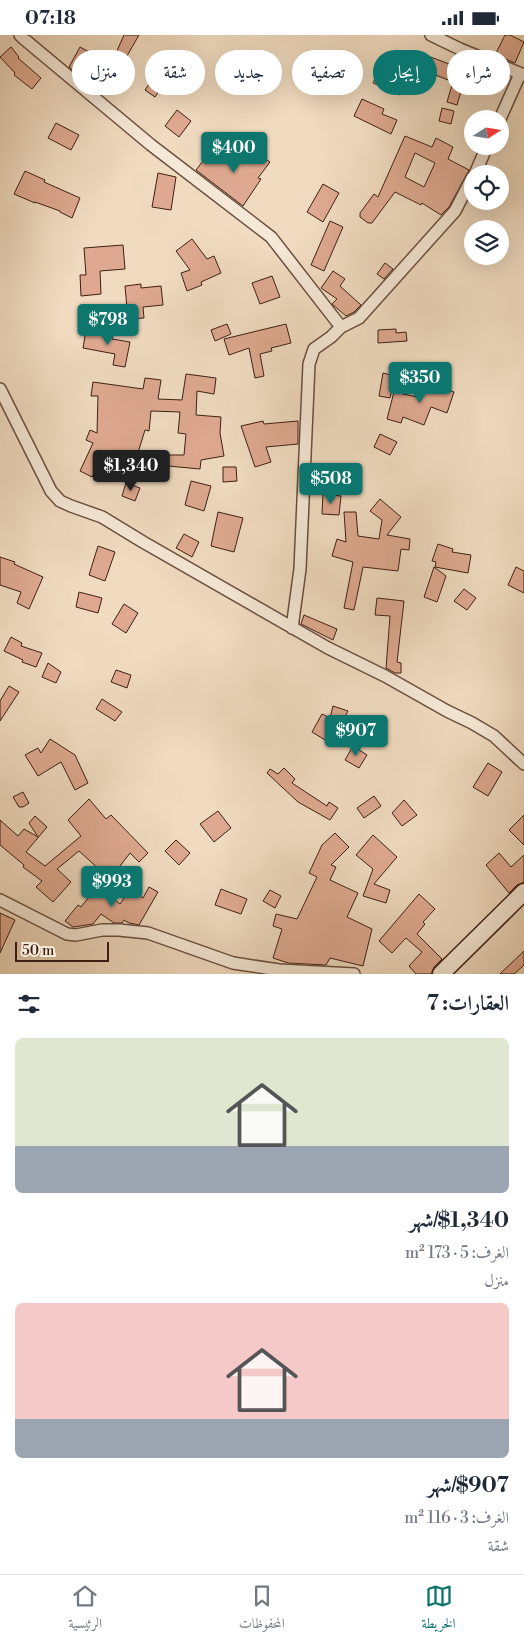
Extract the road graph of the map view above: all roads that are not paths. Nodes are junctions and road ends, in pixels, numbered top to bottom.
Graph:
1 (20, 35) edge
2 (431, 35) edge
3 (522, 75) edge
4 (504, 110) edge
5 (464, 194) edge
6 (341, 327) junction
7 (0, 389) edge
8 (292, 627) junction
9 (524, 764) edge
10 (524, 892) edge
11 (0, 900) edge
12 (354, 974) edge
13 (441, 974) edge

1 - 6 street
2 - 3 street
3 - 4 street
5 - 6 street
6 - 8 street
7 - 8 street
8 - 9 street
10 - 13 street
11 - 12 street

